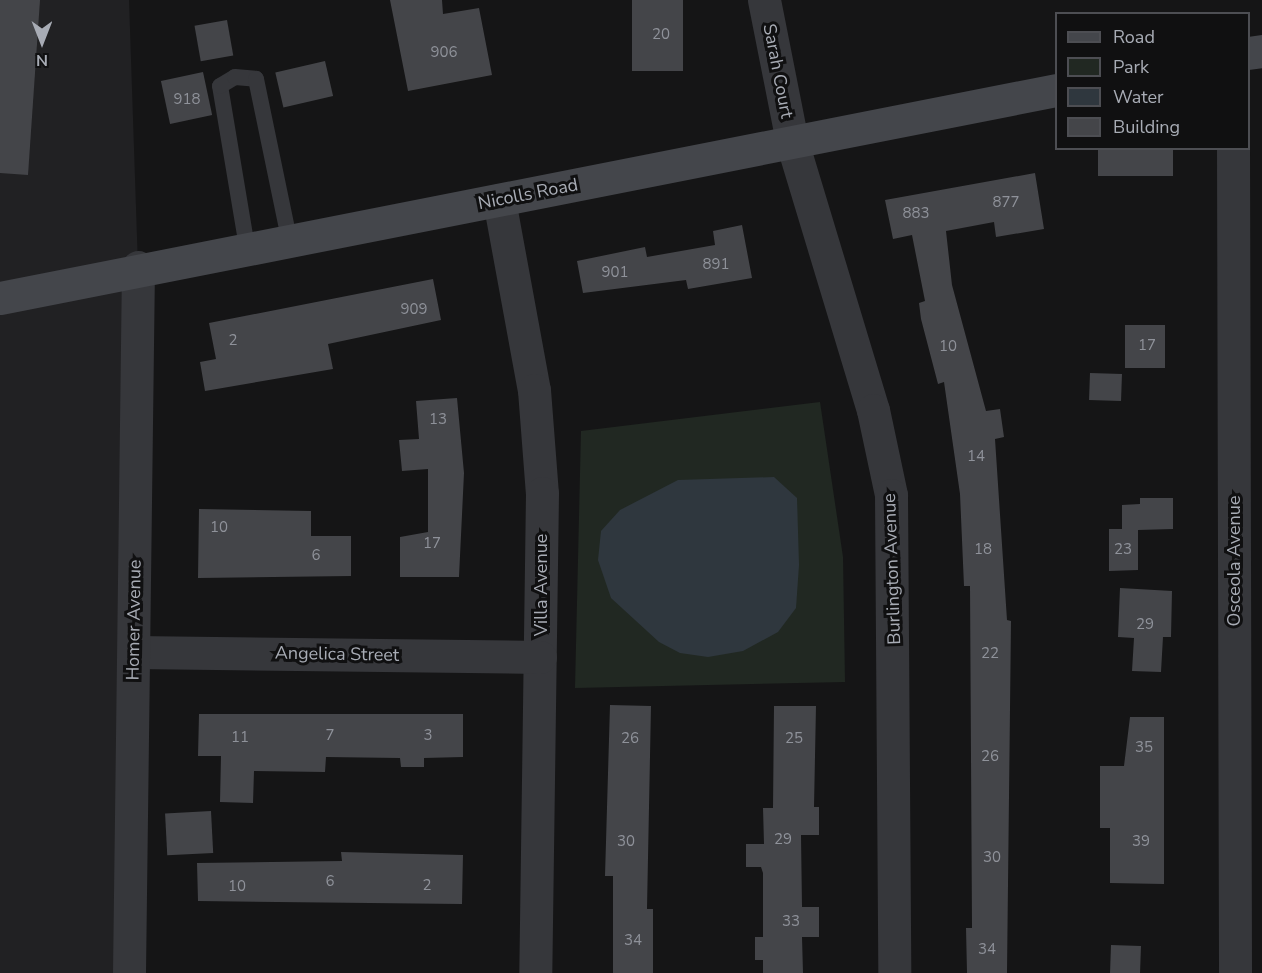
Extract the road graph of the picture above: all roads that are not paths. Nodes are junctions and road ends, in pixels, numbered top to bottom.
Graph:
1 (764, 0) edge
2 (1055, 90) edge
3 (792, 142) junction
4 (1233, 150) edge
5 (499, 200) junction
6 (289, 239) junction
7 (247, 247) junction
8 (138, 267) junction
9 (0, 298) edge
10 (134, 652) junction
11 (540, 657) junction
12 (129, 973) edge
13 (535, 973) edge
14 (894, 973) edge
15 (1235, 973) edge

1 - 3 street, Sarah Court
2 - 3 street, Nicolls Road
3 - 5 street, Nicolls Road
3 - 14 street, Burlington Avenue
4 - 15 street, Osceola Avenue
5 - 6 street, Nicolls Road
5 - 11 street, Villa Avenue
6 - 7 street, Nicolls Road
6 - 7 lane
7 - 8 street, Nicolls Road
8 - 9 street, Nicolls Road
8 - 10 street, Homer Avenue
10 - 11 street, Angelica Street
10 - 12 street, Homer Avenue
11 - 13 street, Villa Avenue

